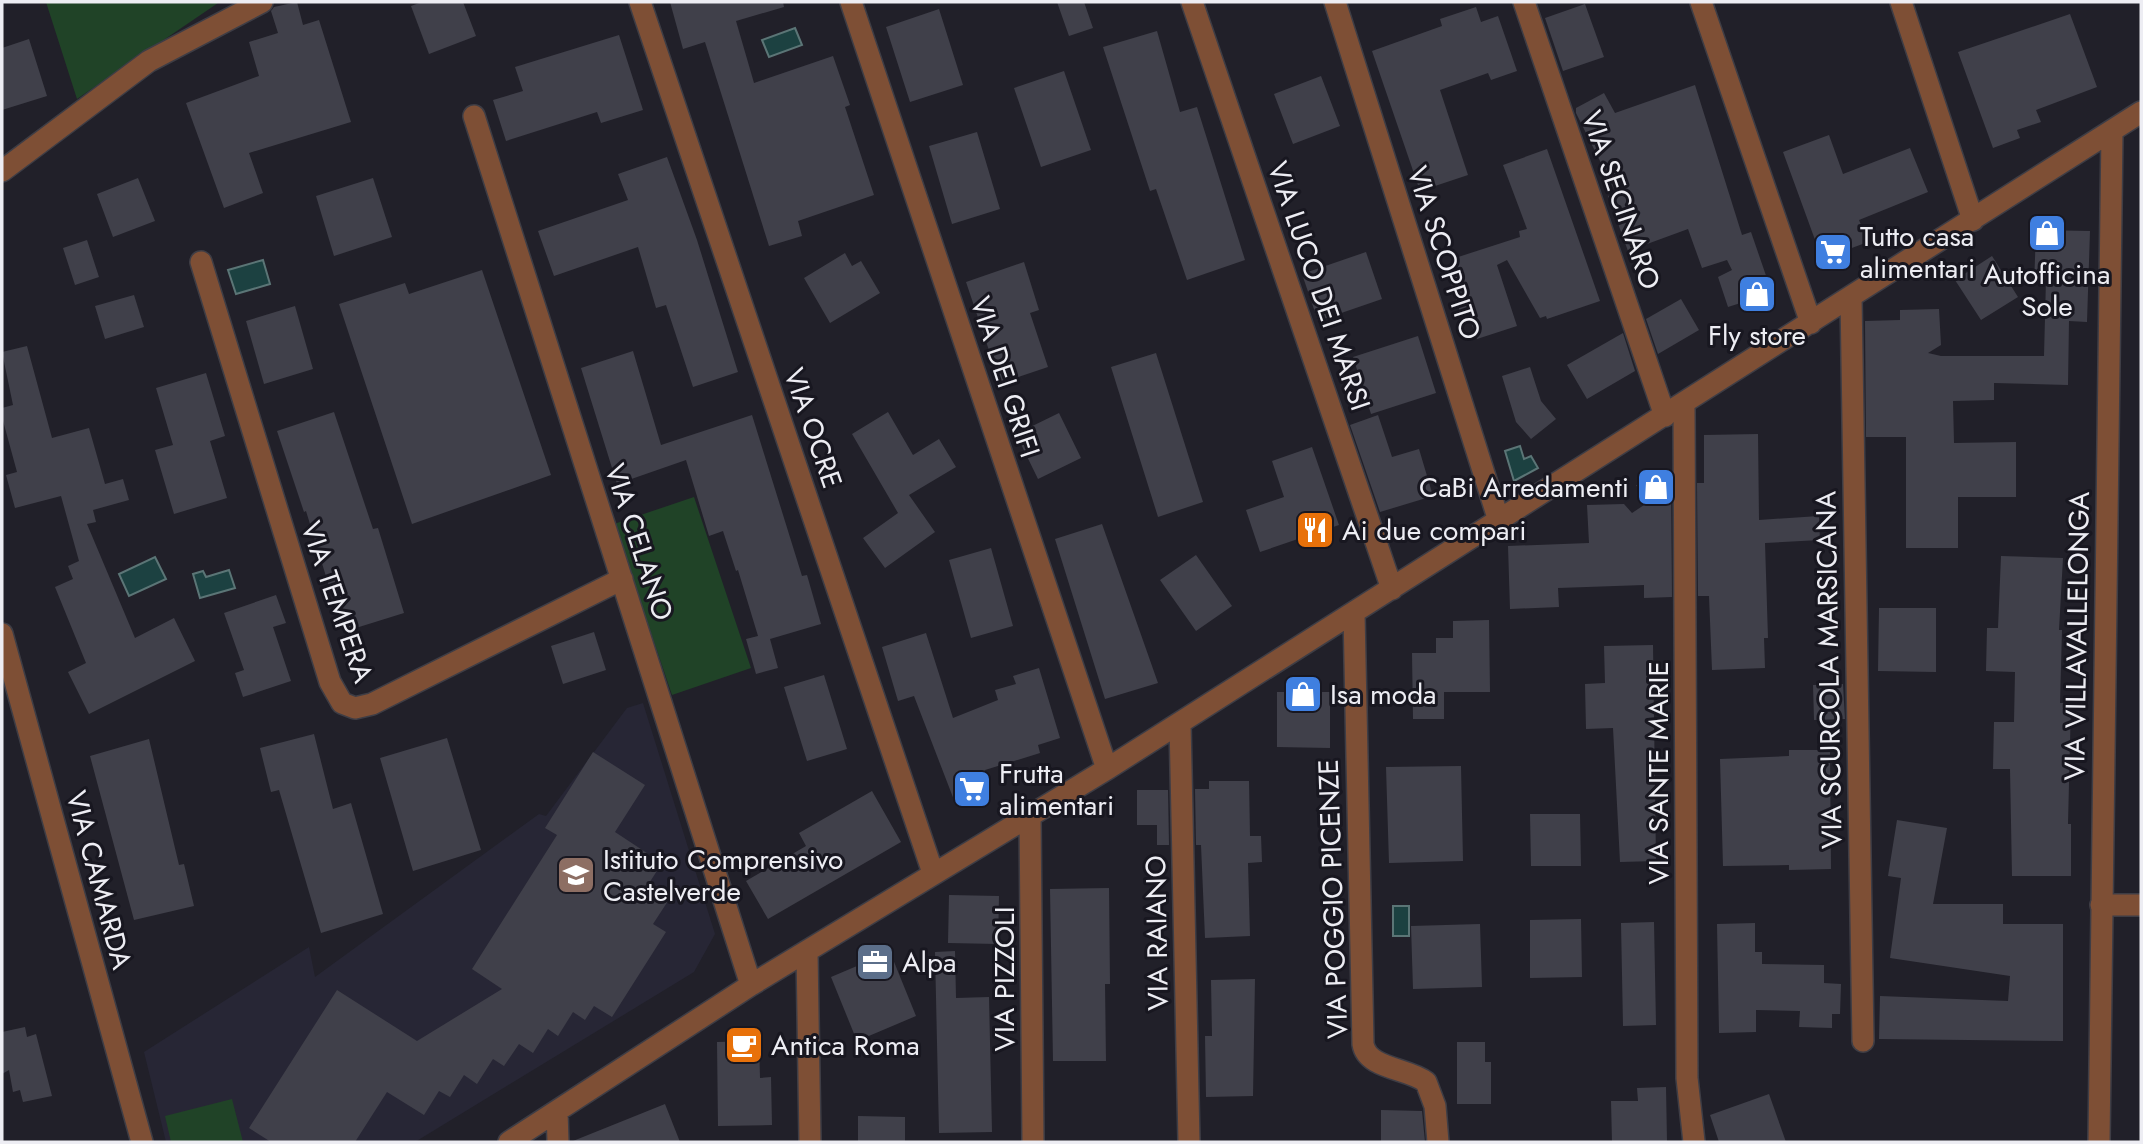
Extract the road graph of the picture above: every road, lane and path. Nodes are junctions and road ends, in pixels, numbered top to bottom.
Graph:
1 (262, 2) edge
2 (640, 2) edge
3 (850, 2) edge
4 (1192, 2) edge
5 (1335, 2) edge
6 (1524, 2) edge
7 (1701, 2) edge
8 (1901, 2) edge
9 (2141, 112) edge
10 (474, 116) dead end
11 (2112, 131) junction
12 (2, 172) edge
13 (1973, 220) junction
14 (201, 262) dead end
15 (1851, 298) junction
16 (1811, 323) junction
17 (1684, 404) junction
18 (1665, 416) junction
19 (1500, 522) junction
20 (622, 579) junction
21 (1392, 589) junction
22 (1354, 613) junction
23 (2, 634) edge
24 (1180, 723) junction
25 (1107, 769) junction
26 (1030, 816) junction
27 (933, 873) junction
28 (2101, 905) junction
29 (2141, 905) edge
30 (807, 951) junction
31 (751, 985) junction
32 (1863, 1041) dead end
33 (557, 1111) junction
34 (142, 1142) edge
35 (509, 1142) edge
36 (558, 1142) edge
37 (810, 1142) edge
38 (1033, 1142) edge
39 (1189, 1142) edge
40 (1438, 1142) edge
41 (1694, 1142) edge
42 (2099, 1142) edge

1 - 12 street
2 - 27 street, VIA OCRE
3 - 25 street, VIA DEI GRIFI
4 - 21 street, VIA LUCO DEI MARSI
5 - 19 street, VIA SCOPPITO
6 - 18 street, VIA SECINARO
7 - 16 street
8 - 13 street
9 - 11 street
10 - 20 street, VIA CELANO
11 - 13 street
11 - 28 street, VIA VILLAVALLELONGA
13 - 15 street
14 - 20 street, VIA TEMPERA
15 - 16 street
15 - 32 street, VIA SCURCOLA MARSICANA
16 - 17 street
17 - 18 street
17 - 41 street, VIA SANTE MARIE
18 - 19 street
19 - 21 street
20 - 31 street, VIA CELANO
21 - 22 street
22 - 24 street
22 - 40 street, VIA POGGIO PICENZE
23 - 34 street, VIA CAMARDA
24 - 25 street
24 - 39 street, VIA RAIANO
25 - 26 street
26 - 27 street
26 - 38 street, VIA PIZZOLI
27 - 30 street
28 - 29 street
28 - 42 street, VIA VILLAVALLELONGA
30 - 31 street
30 - 37 street
31 - 33 street
33 - 35 street
33 - 36 street

